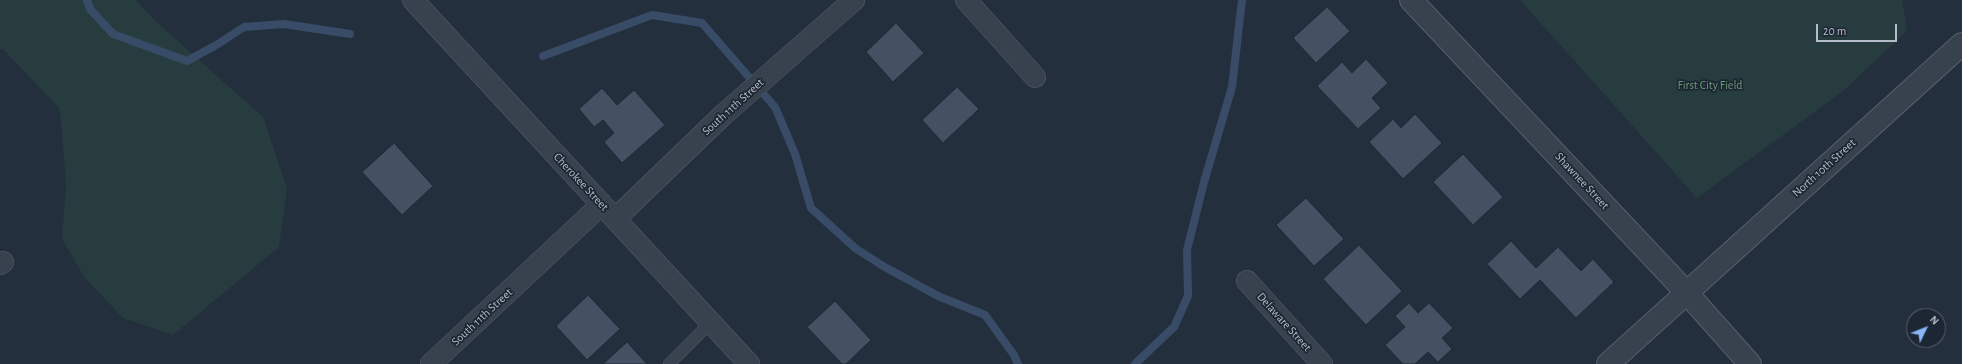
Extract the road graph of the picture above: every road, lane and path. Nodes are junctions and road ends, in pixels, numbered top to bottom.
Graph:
1 (413, 0) edge
2 (854, 0) edge
3 (966, 0) edge
4 (1410, 0) edge
5 (1962, 44) edge
6 (1035, 77) dead end
7 (609, 211) junction
8 (1247, 281) dead end
9 (1686, 292) junction
10 (711, 322) junction
11 (1317, 363) edge
12 (431, 364) edge
13 (669, 364) edge
14 (749, 364) edge
15 (1608, 364) edge
16 (1750, 364) edge

1 - 7 street, Cherokee Street
2 - 7 street, South 11th Street
3 - 6 street
4 - 9 street, Shawnee Street
5 - 9 street, North 10th Street
7 - 10 street, Cherokee Street
7 - 12 street, South 11th Street
8 - 11 street, Delaware Street
9 - 15 street, North 10th Street
9 - 16 street, Shawnee Street
10 - 13 lane
10 - 14 street, Cherokee Street

